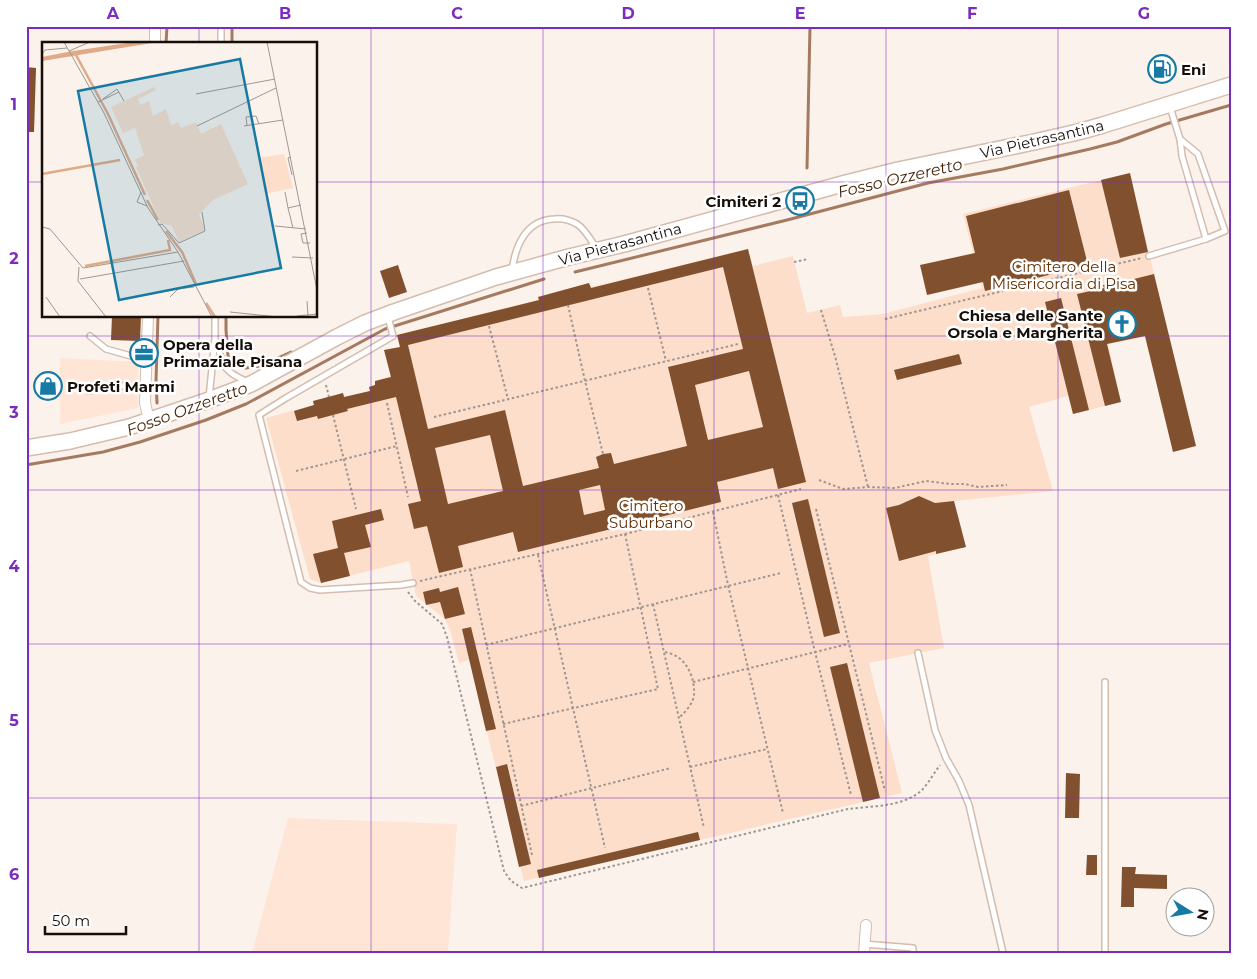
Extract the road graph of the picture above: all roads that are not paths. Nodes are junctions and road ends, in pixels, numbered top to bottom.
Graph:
1 (155, 26) edge
2 (221, 26) edge
3 (155, 42) edge
4 (221, 42) edge
5 (1231, 85) edge
6 (1170, 109) junction
7 (1180, 139) junction
8 (1206, 239) junction
9 (598, 250) junction
10 (1149, 256) road end
11 (512, 273) junction
12 (388, 317) junction
13 (148, 318) edge
14 (215, 318) edge
15 (90, 336) dead end
16 (215, 338) junction
17 (146, 358) junction
18 (251, 384) junction
19 (146, 389) junction
20 (89, 391) dead end
21 (209, 400) junction
22 (149, 420) junction
23 (26, 448) edge
24 (413, 583) road end
25 (918, 653) dead end
26 (1106, 682) dead end
27 (866, 925) dead end
28 (864, 948) edge
29 (913, 953) edge
30 (1002, 953) edge
31 (1105, 953) edge

1 - 3 street
2 - 4 lane
5 - 6 street, Via Pietrasantina
6 - 7 lane
6 - 9 street, Via Pietrasantina
7 - 8 lane
7 - 8 lane
8 - 10 lane
9 - 11 street, Via Pietrasantina
9 - 11 lane
11 - 12 street, Via Pietrasantina
12 - 18 street, Via Pietrasantina
12 - 24 lane
13 - 17 street
14 - 16 lane
15 - 17 lane
16 - 18 lane
16 - 21 lane
17 - 19 street
18 - 21 street, Via Pietrasantina
19 - 20 lane
19 - 22 street
21 - 22 street, Via Pietrasantina
22 - 23 street, Via Pietrasantina
25 - 30 lane
26 - 31 lane
27 - 28 street
28 - 29 lane

